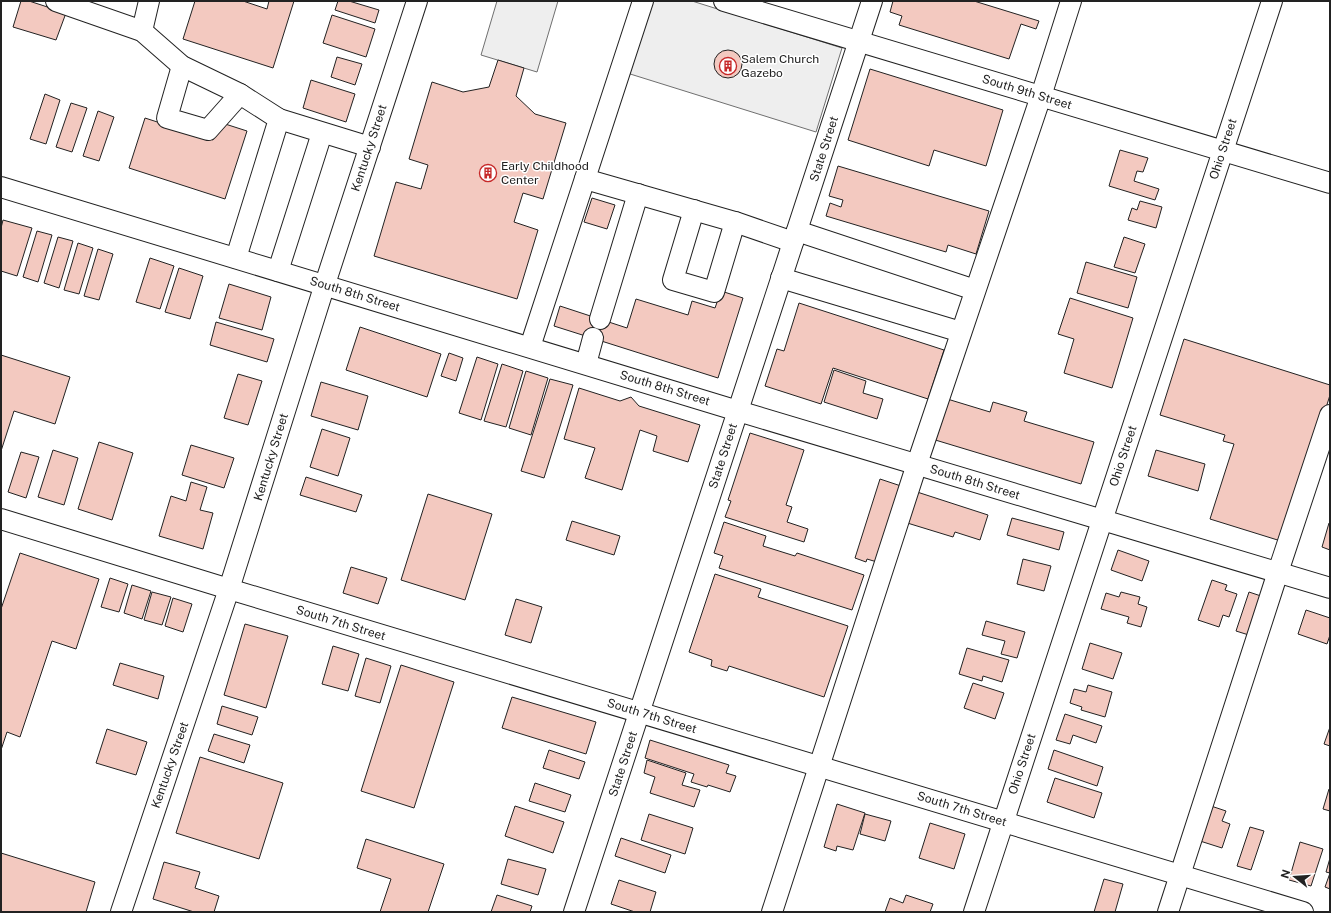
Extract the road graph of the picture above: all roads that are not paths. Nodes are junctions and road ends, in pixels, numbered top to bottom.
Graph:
1 (56, 1) edge
2 (149, 1) edge
3 (417, 1) edge
4 (643, 1) edge
5 (724, 1) edge
6 (872, 1) edge
7 (1071, 1) edge
8 (1272, 1) edge
9 (142, 31) junction
10 (859, 41) junction
11 (182, 66) junction
12 (240, 94) junction
13 (1041, 96) junction
14 (279, 119) junction
15 (322, 132) junction
16 (370, 147) junction
17 (1223, 150) junction
18 (585, 179) junction
19 (1330, 183) edge
20 (1, 187) edge
21 (638, 194) junction
22 (694, 210) junction
23 (736, 222) junction
24 (795, 237) junction
25 (236, 258) junction
26 (278, 270) junction
27 (781, 278) junction
28 (325, 284) junction
29 (975, 290) junction
30 (600, 319) dead end
31 (961, 332) junction
32 (594, 338) dead end
33 (530, 347) junction
34 (586, 364) junction
35 (738, 411) junction
36 (1330, 415) edge
37 (917, 464) junction
38 (1, 519) edge
39 (1102, 520) junction
40 (1278, 572) junction
41 (1330, 588) edge
42 (229, 590) junction
43 (640, 712) junction
44 (818, 766) junction
45 (1004, 821) junction
46 (1180, 875) junction
47 (121, 912) edge
48 (574, 912) edge
49 (772, 912) edge
50 (974, 912) edge
51 (1168, 912) edge
52 (1303, 912) edge

1 - 9 street
2 - 9 street
3 - 16 street, Kentucky Street
4 - 18 street
5 - 10 street, South 9th Street
6 - 10 street, State Street
7 - 13 street
8 - 17 street, Ohio Street
9 - 11 street
10 - 13 street, South 9th Street
10 - 24 street, State Street
11 - 12 street
11 - 12 street
12 - 14 street
13 - 17 street, South 9th Street
13 - 29 street
14 - 15 street
14 - 25 street
15 - 16 street
15 - 26 street
16 - 28 street, Kentucky Street
17 - 19 street, South 9th Street
17 - 39 street, Ohio Street
18 - 21 street
18 - 33 street
20 - 25 street, South 8th Street
21 - 22 street
21 - 30 street
22 - 23 street
22 - 23 street
23 - 24 street
24 - 27 street, State Street
24 - 29 street
25 - 26 street, South 8th Street
26 - 28 street, South 8th Street
27 - 31 street
27 - 35 street, State Street
28 - 33 street, South 8th Street
28 - 42 street, Kentucky Street
29 - 31 street
31 - 37 street
32 - 34 street
33 - 34 street, South 8th Street
34 - 35 street, South 8th Street
35 - 37 street, South 8th Street
35 - 43 street, State Street
36 - 40 street
37 - 39 street, South 8th Street
37 - 44 street
38 - 42 street, South 7th Street
39 - 40 street, South 8th Street
39 - 45 street, Ohio Street
40 - 41 street, South 8th Street
40 - 46 street
42 - 43 street, South 7th Street
42 - 47 street, Kentucky Street
43 - 44 street, South 7th Street
43 - 48 street, State Street
44 - 45 street, South 7th Street
44 - 49 street
45 - 46 street, South 7th Street
45 - 50 street, Ohio Street
46 - 51 street
46 - 52 street, South 7th Street

